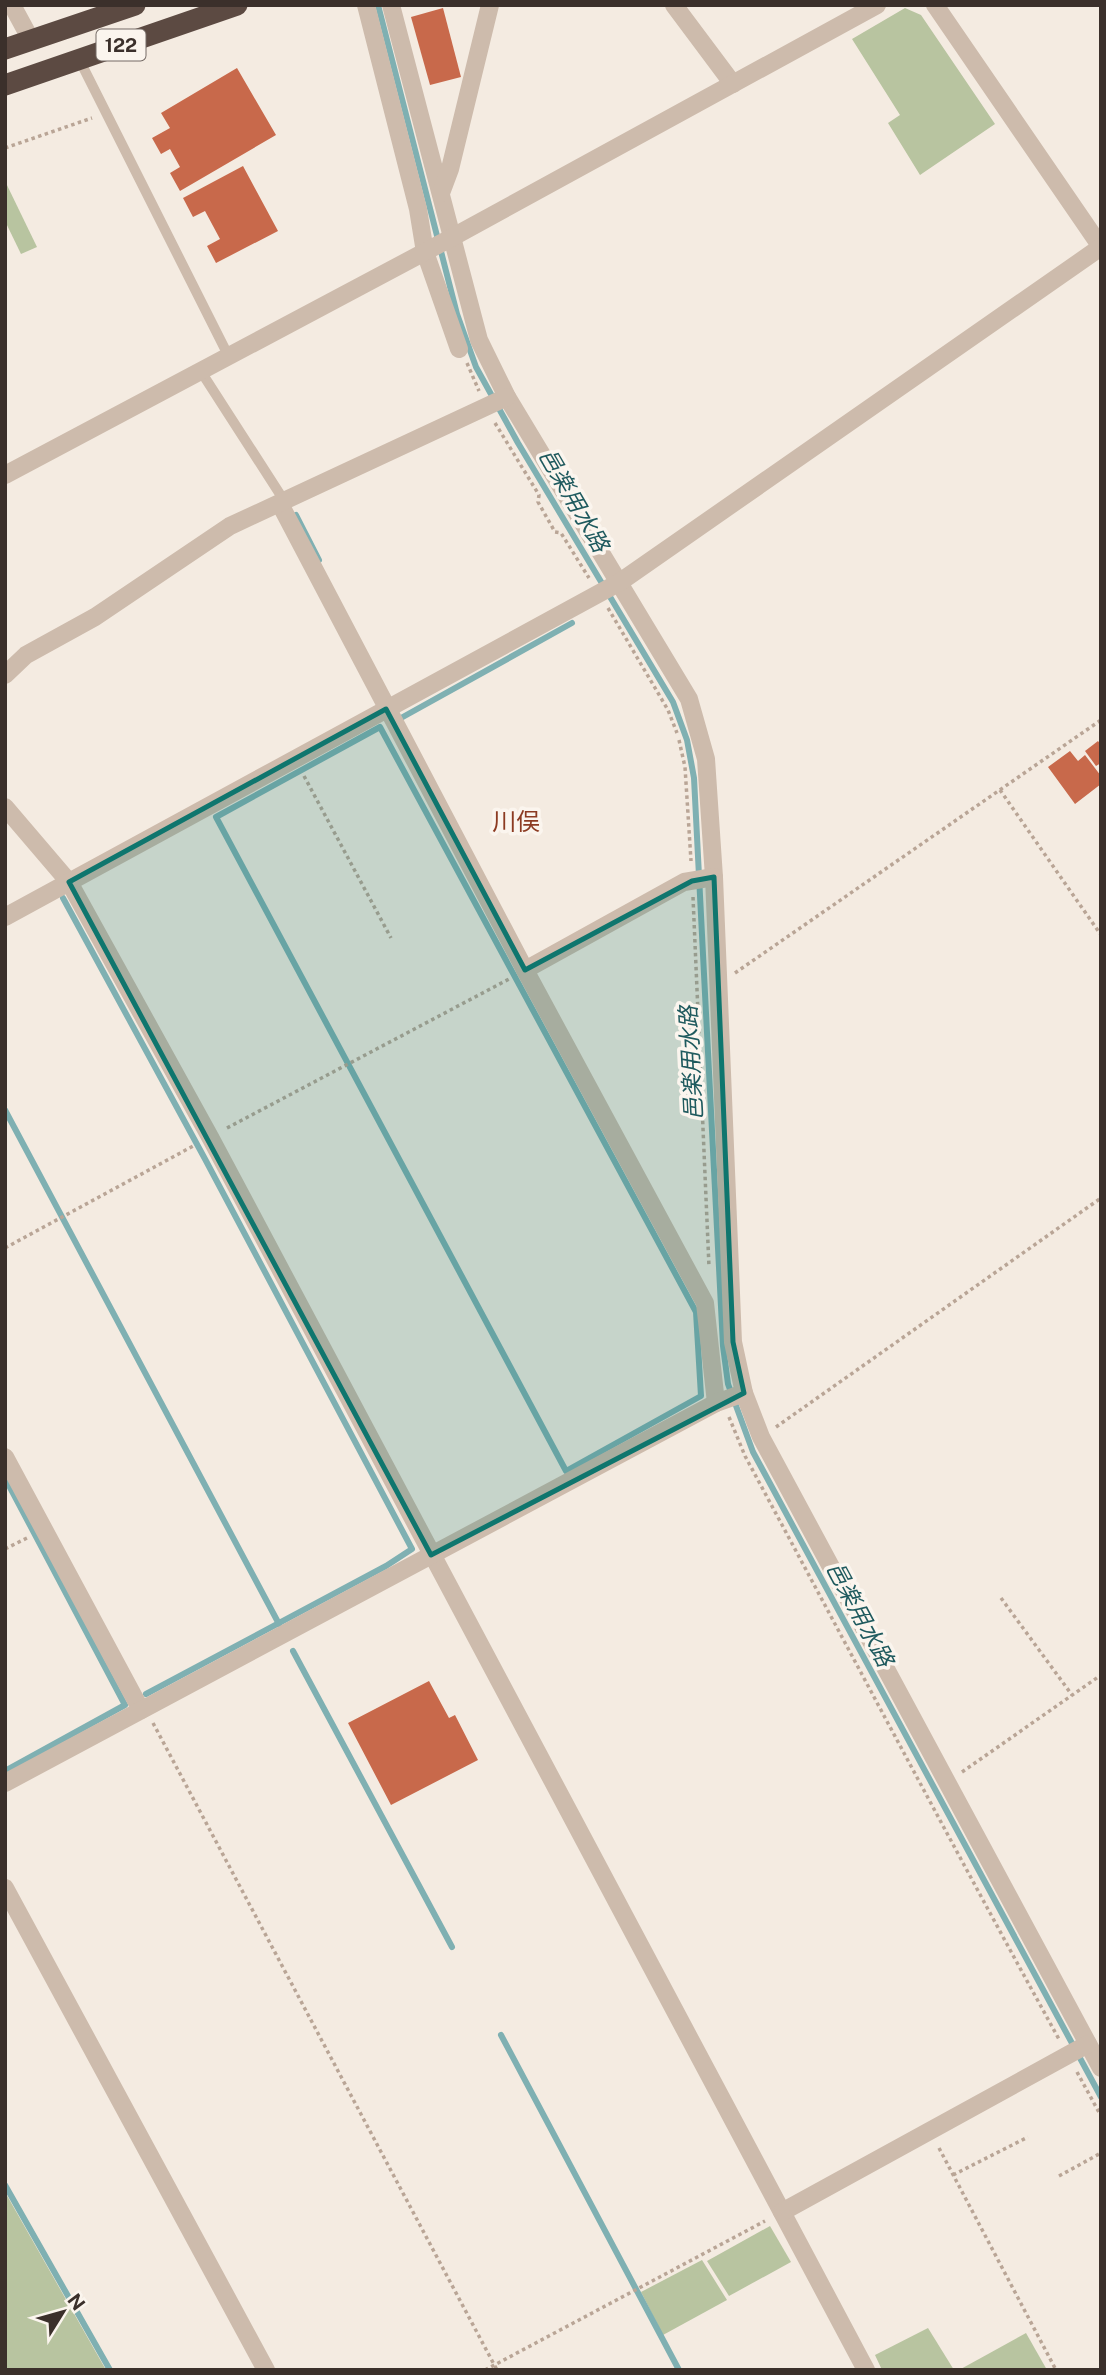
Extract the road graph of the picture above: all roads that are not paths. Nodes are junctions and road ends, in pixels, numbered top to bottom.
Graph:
1 (12, 5) edge
2 (135, 5) edge
3 (237, 5) edge
4 (366, 5) edge
5 (391, 5) edge
6 (490, 5) edge
7 (674, 5) edge
8 (877, 5) edge
9 (935, 5) edge
10 (31, 40) junction
11 (5, 49) edge
12 (79, 59) junction
13 (733, 84) junction
14 (5, 85) edge
15 (441, 193) junction
16 (451, 238) junction
17 (1101, 247) edge
18 (425, 251) junction
19 (459, 349) road end
20 (228, 355) junction
21 (200, 370) junction
22 (507, 397) junction
23 (5, 475) edge
24 (282, 503) junction
25 (620, 582) junction
26 (5, 675) edge
27 (387, 709) junction
28 (5, 807) edge
29 (714, 877) junction
30 (69, 882) junction
31 (5, 917) edge
32 (525, 970) junction
33 (744, 1393) junction
34 (719, 1401) junction
35 (5, 1457) edge
36 (431, 1555) junction
37 (143, 1709) junction
38 (5, 1783) edge
39 (5, 1888) edge
40 (1088, 2044) junction
41 (1101, 2068) edge
42 (782, 2211) junction
43 (265, 2370) edge
44 (866, 2370) edge

1 - 10 street
2 - 10 highway, 122
3 - 12 highway, 122
4 - 18 street
5 - 15 street
6 - 15 street
7 - 13 street
8 - 13 street
9 - 17 street
10 - 11 highway, 122
12 - 14 highway, 122
12 - 20 lane
13 - 16 street
15 - 16 street
16 - 18 street
16 - 22 street
17 - 25 street
18 - 19 street
18 - 20 street
20 - 21 street
21 - 23 street
21 - 24 lane
22 - 24 street
22 - 25 street
24 - 26 street
24 - 27 street
25 - 27 street
25 - 29 street
27 - 30 street
27 - 32 street
28 - 30 street
29 - 32 street
29 - 33 street
30 - 31 street
30 - 36 street
32 - 34 street
33 - 34 street
33 - 40 street
34 - 36 street
35 - 37 street
36 - 37 street
36 - 42 street
37 - 38 street
39 - 43 street
40 - 41 street
40 - 42 street
42 - 44 street

